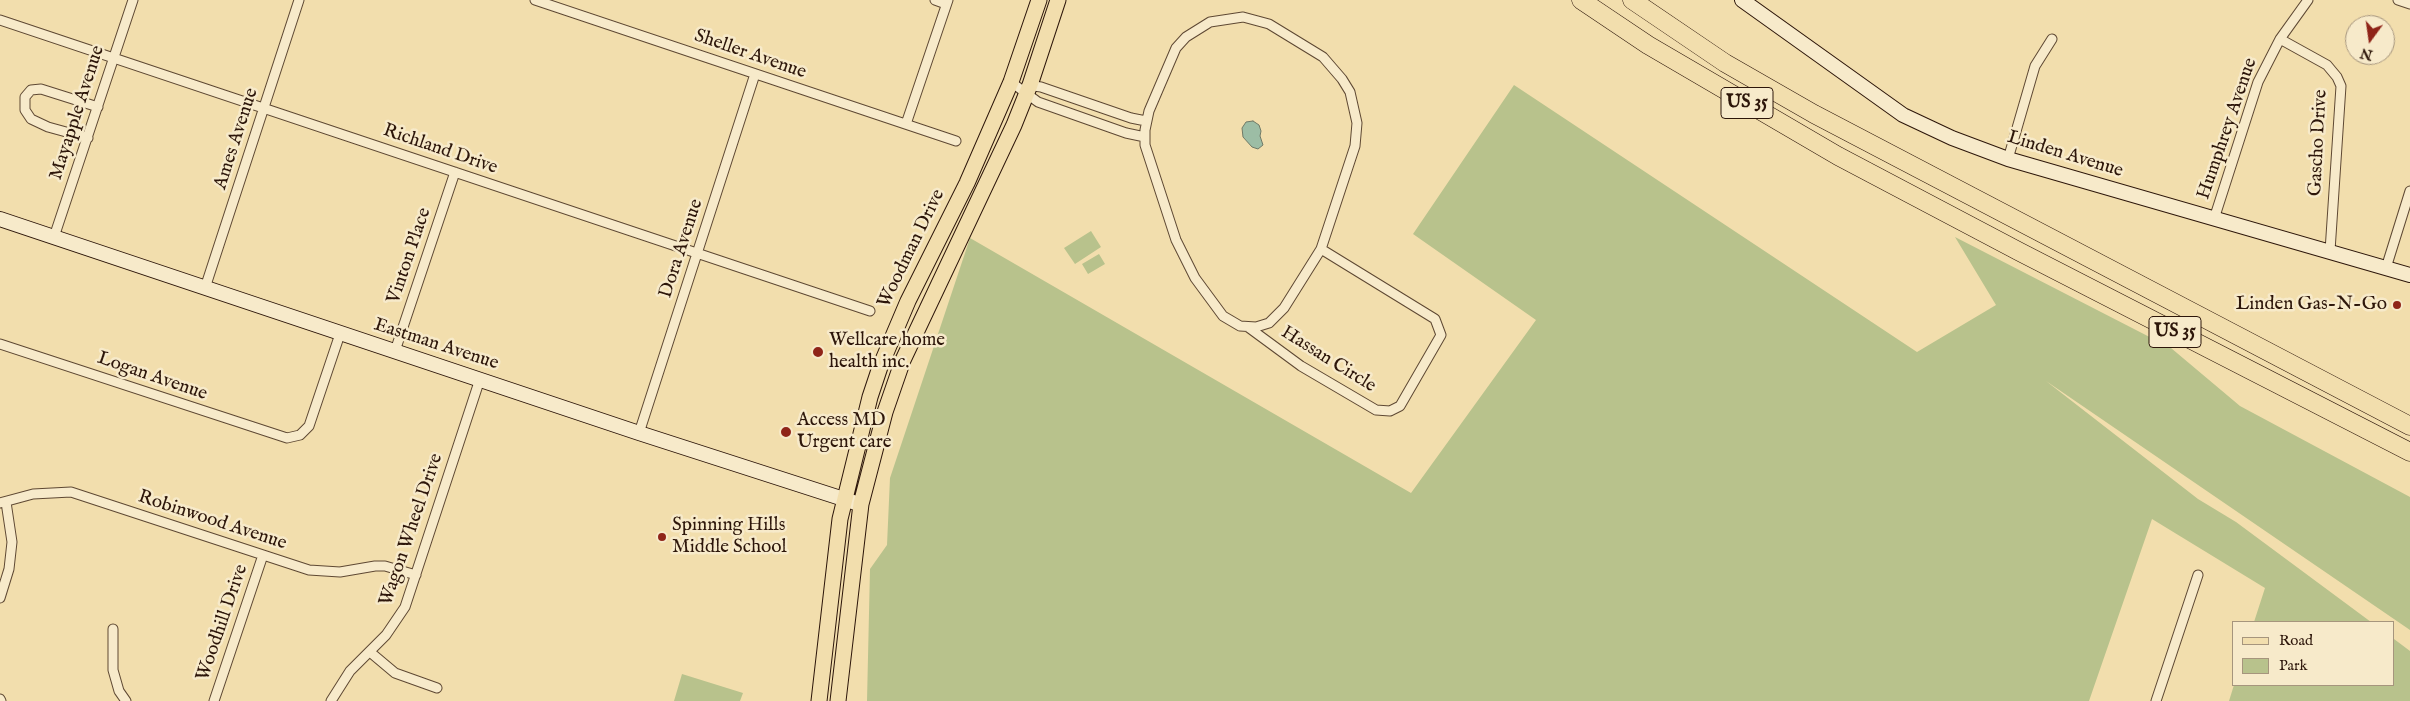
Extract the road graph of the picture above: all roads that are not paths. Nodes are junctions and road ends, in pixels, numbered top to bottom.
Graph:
1 (133, 0) edge
2 (299, 0) edge
3 (534, 0) edge
4 (935, 0) edge
5 (1039, 0) edge
6 (1058, 0) edge
7 (1570, 0) edge
8 (1581, 0) edge
9 (1632, 0) edge
10 (1742, 0) edge
11 (2308, 0) edge
12 (2398, 0) edge
13 (947, 2) edge
14 (2410, 4) edge
15 (0, 20) edge
16 (2052, 39) dead end
17 (2280, 39) junction
18 (1648, 45) junction
19 (114, 58) junction
20 (755, 74) junction
21 (1012, 82) junction
22 (1029, 90) junction
23 (98, 107) junction
24 (264, 107) junction
25 (1146, 121) junction
26 (906, 124) junction
27 (1145, 137) junction
28 (88, 138) junction
29 (956, 140) dead end
30 (2008, 160) junction
31 (455, 172) junction
32 (2410, 191) edge
33 (2408, 204) edge
34 (0, 218) edge
35 (2214, 219) junction
36 (54, 237) junction
37 (1321, 249) junction
38 (2330, 251) junction
39 (698, 253) junction
40 (2386, 268) junction
41 (2410, 274) edge
42 (204, 288) junction
43 (870, 311) dead end
44 (1248, 327) junction
45 (340, 334) junction
46 (0, 344) edge
47 (395, 351) junction
48 (2312, 375) junction
49 (480, 379) junction
50 (2410, 414) edge
51 (2410, 426) edge
52 (639, 433) junction
53 (2410, 452) edge
54 (844, 500) junction
55 (3, 502) edge
56 (861, 504) junction
57 (263, 555) junction
58 (416, 575) junction
59 (2198, 575) dead end
60 (0, 598) edge
61 (113, 629) dead end
62 (370, 652) junction
63 (437, 688) dead end
64 (126, 701) edge
65 (214, 701) edge
66 (332, 701) edge
67 (819, 701) edge
68 (838, 701) edge
69 (2156, 701) edge

1 - 19 street, Mayapple Avenue
2 - 24 street, Ames Avenue
3 - 20 street, Sheller Avenue
4 - 13 street
5 - 21 main road, Woodman Drive
6 - 22 main road, Woodman Drive
7 - 18 highway
8 - 18 highway, US 35
9 - 48 highway, US 35
10 - 30 street, Linden Avenue
11 - 17 street, Humphrey Avenue
12 - 14 street
13 - 26 street
15 - 19 street, Richland Drive
16 - 30 street
17 - 35 street, Humphrey Avenue
17 - 38 street, Gascho Drive
18 - 53 highway, US 35
19 - 23 street, Mayapple Avenue
19 - 24 street, Richland Drive
20 - 26 street, Sheller Avenue
20 - 39 street, Dora Avenue
21 - 22 street
21 - 54 main road, Woodman Drive
22 - 25 street
22 - 27 street
22 - 56 main road, Woodman Drive
23 - 28 street, Mayapple Avenue
23 - 28 street
24 - 31 street, Richland Drive
24 - 42 street, Ames Avenue
25 - 27 street
25 - 37 street
26 - 29 street, Sheller Avenue
27 - 44 street
28 - 36 street, Mayapple Avenue
30 - 35 street, Linden Avenue
31 - 39 street, Richland Drive
31 - 47 street, Vinton Place
32 - 33 street
33 - 40 street
34 - 36 street, Eastman Avenue
35 - 38 street, Linden Avenue
36 - 42 street, Eastman Avenue
37 - 44 street
37 - 44 street, Hassan Circle
38 - 40 street, Linden Avenue
39 - 43 street, Richland Drive
39 - 52 street, Dora Avenue
40 - 41 street, Linden Avenue
42 - 45 street, Eastman Avenue
45 - 46 street, Logan Avenue
45 - 47 street, Eastman Avenue
47 - 49 street, Eastman Avenue
48 - 50 highway
48 - 51 highway, US 35
49 - 52 street, Eastman Avenue
49 - 58 street, Wagon Wheel Drive
52 - 54 street, Eastman Avenue
54 - 56 street, Eastman Avenue
54 - 67 main road, Woodman Drive
55 - 57 street, Robinwood Avenue
55 - 60 street
56 - 68 main road, Woodman Drive
57 - 58 street, Robinwood Avenue
57 - 65 street, Woodhill Drive
58 - 62 street, Wagon Wheel Drive
59 - 69 street
61 - 64 street
62 - 63 street
62 - 66 street, Wagon Wheel Drive

